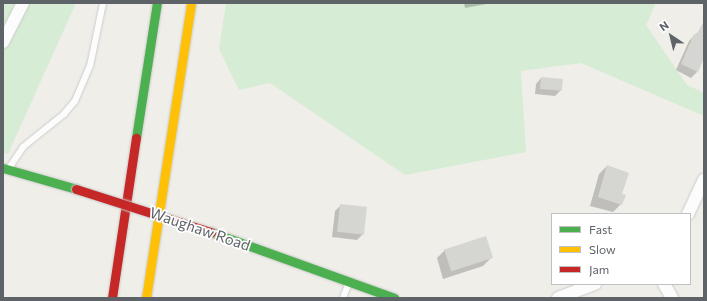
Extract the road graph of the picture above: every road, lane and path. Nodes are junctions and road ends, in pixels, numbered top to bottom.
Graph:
1 (23, 3) edge
2 (102, 3) edge
3 (157, 3) edge
4 (191, 3) edge
5 (3, 42) edge
6 (6, 169) edge
7 (704, 179) edge
8 (688, 213) edge
9 (349, 281) junction
10 (592, 285) edge
11 (665, 285) edge
12 (112, 298) edge
13 (146, 298) edge
14 (343, 298) edge
15 (394, 298) edge
16 (558, 298) edge
17 (672, 298) edge

1 - 5 street
2 - 6 lane
3 - 12 main road
4 - 13 main road
6 - 9 main road, Waughaw Road, bridge
7 - 8 street
9 - 14 lane
9 - 15 main road, Waughaw Road
10 - 16 street
11 - 17 street

